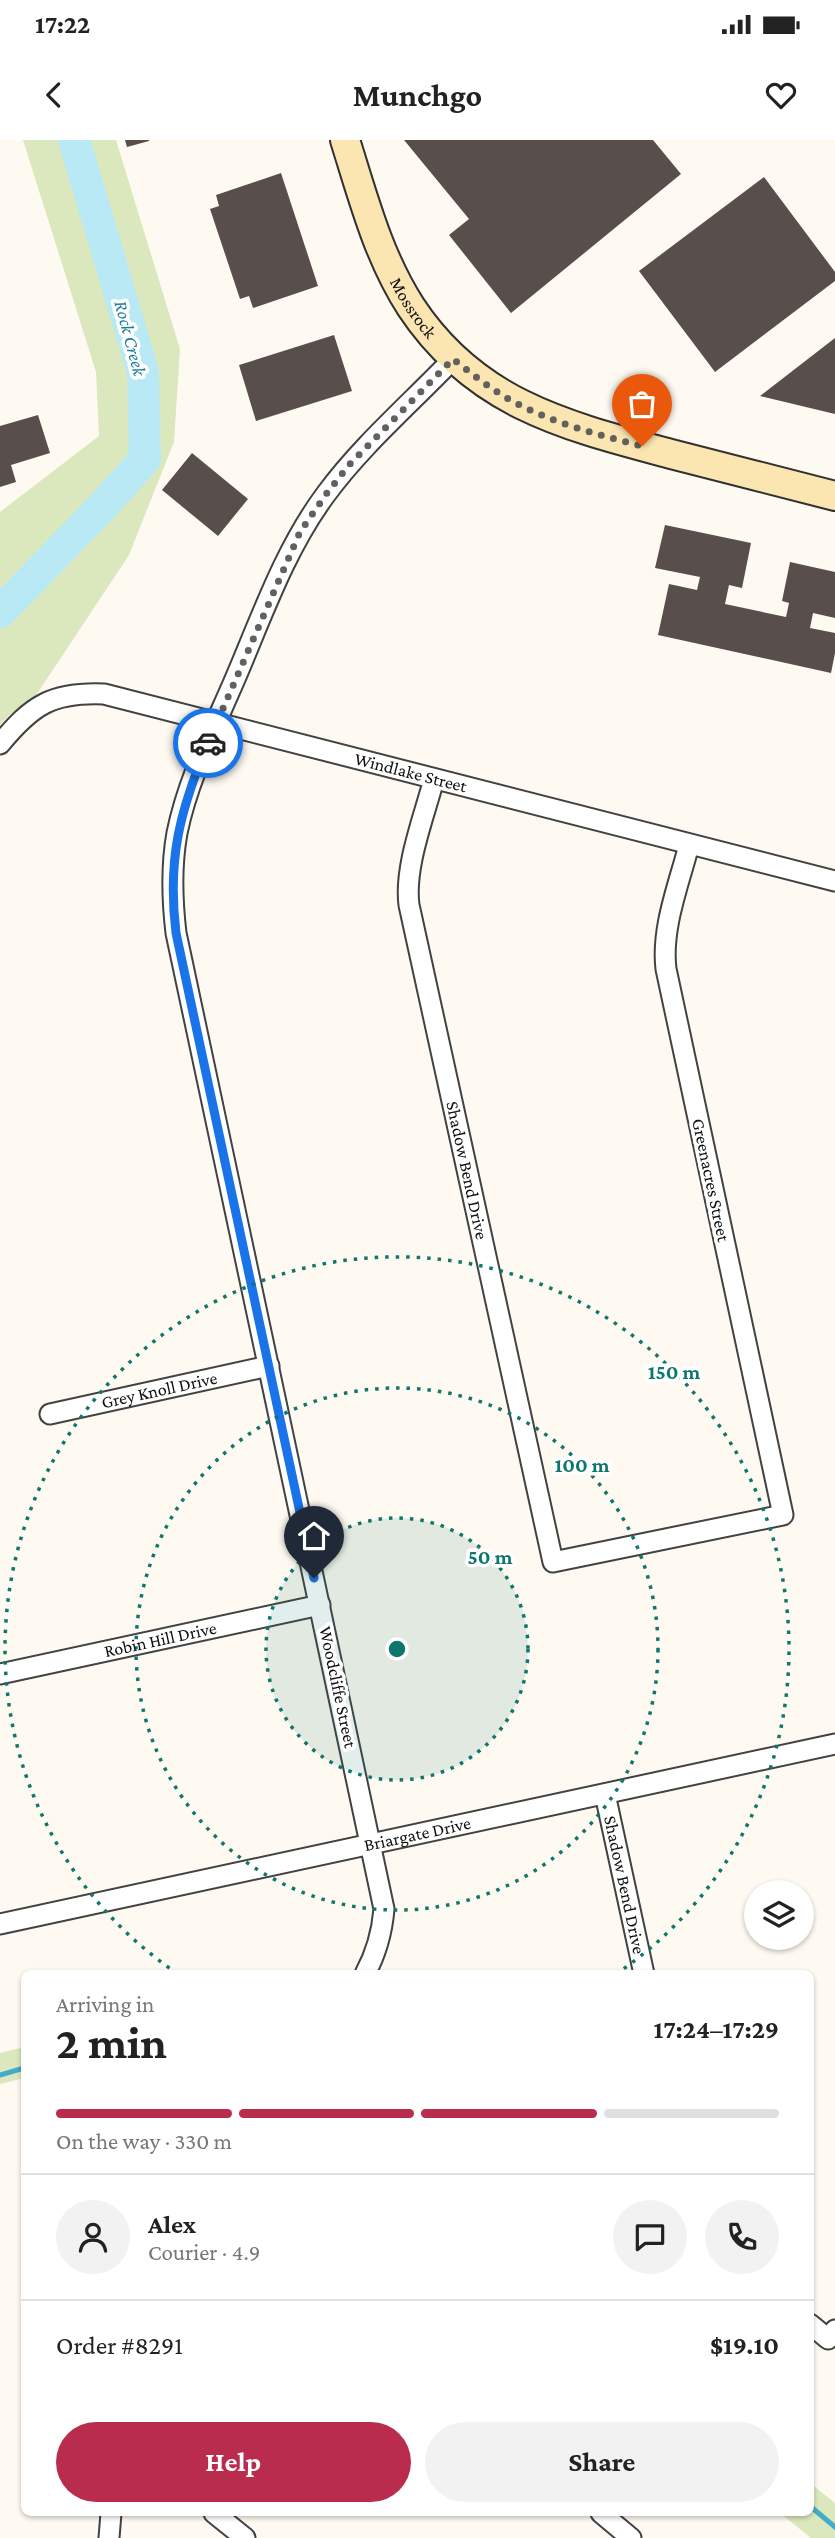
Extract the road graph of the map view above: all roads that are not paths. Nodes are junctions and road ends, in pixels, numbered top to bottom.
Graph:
1 (345, 140) edge
2 (453, 359) junction
3 (835, 496) edge
4 (216, 723) junction
5 (0, 744) edge
6 (434, 779) junction
7 (689, 845) junction
8 (835, 881) edge
9 (270, 1366) junction
10 (50, 1414) dead end
11 (783, 1515) joint
12 (320, 1605) junction
13 (0, 1675) edge
14 (835, 1744) edge
15 (604, 1794) junction
16 (371, 1845) junction
17 (0, 1924) edge
18 (367, 1970) edge
19 (643, 1970) edge
20 (814, 2326) edge
21 (831, 2334) edge
22 (111, 2516) edge
23 (218, 2516) edge
24 (605, 2516) edge
25 (109, 2538) edge
26 (245, 2538) edge
27 (631, 2538) edge

1 - 2 street, Mossrock
2 - 3 street, Mossrock
2 - 4 street, Woodcliffe Street
4 - 5 street, Windlake Street
4 - 6 street, Windlake Street
4 - 9 street, Woodcliffe Street
6 - 7 street, Windlake Street
6 - 11 street, Shadow Bend Drive
7 - 8 street, Windlake Street
7 - 11 street, Greenacres Street
9 - 10 street, Grey Knoll Drive
9 - 12 street, Woodcliffe Street
12 - 13 street, Robin Hill Drive
12 - 16 street, Woodcliffe Street
14 - 15 street, Briargate Drive
15 - 16 street, Briargate Drive
15 - 19 street, Shadow Bend Drive
16 - 17 street, Briargate Drive
16 - 18 street, Woodcliffe Street
20 - 21 street
22 - 25 street
23 - 26 street
24 - 27 street

